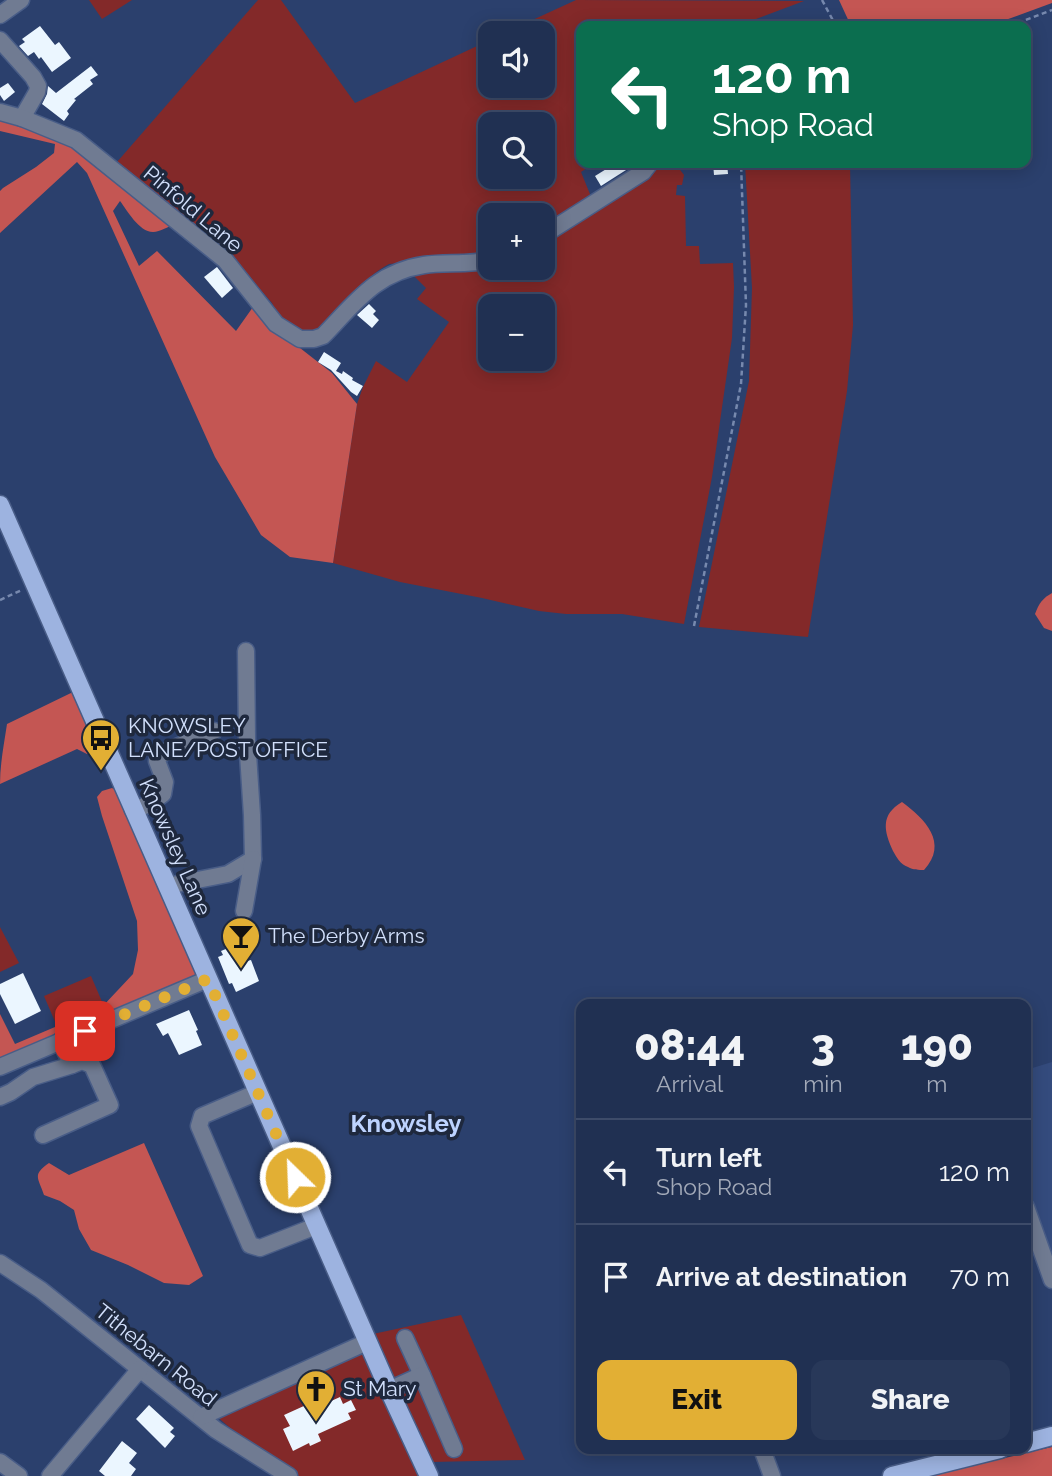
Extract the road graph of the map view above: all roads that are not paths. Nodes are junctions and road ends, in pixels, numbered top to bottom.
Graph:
1 (21, 0) edge
2 (0, 15) edge
3 (0, 40) edge
4 (0, 112) edge
5 (22, 118) junction
6 (646, 168) edge
7 (555, 228) edge
8 (478, 261) edge
9 (0, 505) edge
10 (246, 651) dead end
11 (214, 731) dead end
12 (134, 810) junction
13 (253, 859) junction
14 (167, 886) junction
15 (244, 911) dead end
16 (208, 979) junction
17 (61, 1041) junction
18 (72, 1065) junction
19 (0, 1067) edge
20 (258, 1092) junction
21 (0, 1097) edge
22 (43, 1135) dead end
23 (1031, 1221) edge
24 (316, 1226) junction
25 (0, 1263) edge
26 (1052, 1280) edge
27 (405, 1338) dead end
28 (368, 1342) junction
29 (140, 1369) junction
30 (422, 1375) junction
31 (388, 1390) junction
32 (201, 1417) junction
33 (1052, 1436) edge
34 (1031, 1442) edge
35 (454, 1449) dead end
36 (764, 1454) edge
37 (980, 1454) edge
38 (0, 1462) edge
39 (19, 1476) edge
40 (50, 1476) edge
41 (289, 1476) edge
42 (429, 1476) edge
43 (772, 1476) edge
44 (892, 1476) edge

1 - 2 street
3 - 5 street
4 - 5 street, Pinfold Lane
5 - 8 street, Pinfold Lane
6 - 7 street
9 - 12 main road, Knowsley Lane
10 - 13 street
11 - 12 street
12 - 14 main road, Knowsley Lane
13 - 14 street
13 - 15 street
14 - 16 main road, Knowsley Lane
16 - 17 street
16 - 20 main road, Knowsley Lane
17 - 18 street
17 - 19 street
18 - 21 street
18 - 22 street
20 - 24 main road, Knowsley Lane
20 - 24 street
23 - 26 street
24 - 28 main road, Knowsley Lane
25 - 29 street, Tithebarn Road
27 - 30 street
28 - 31 main road, Knowsley Lane
28 - 32 street
29 - 32 street, Tithebarn Road
29 - 40 street
30 - 31 street
30 - 35 street
31 - 42 main road, Knowsley Lane
32 - 41 street, Tithebarn Road
33 - 34 main road
36 - 43 street
37 - 44 main road
38 - 39 street

